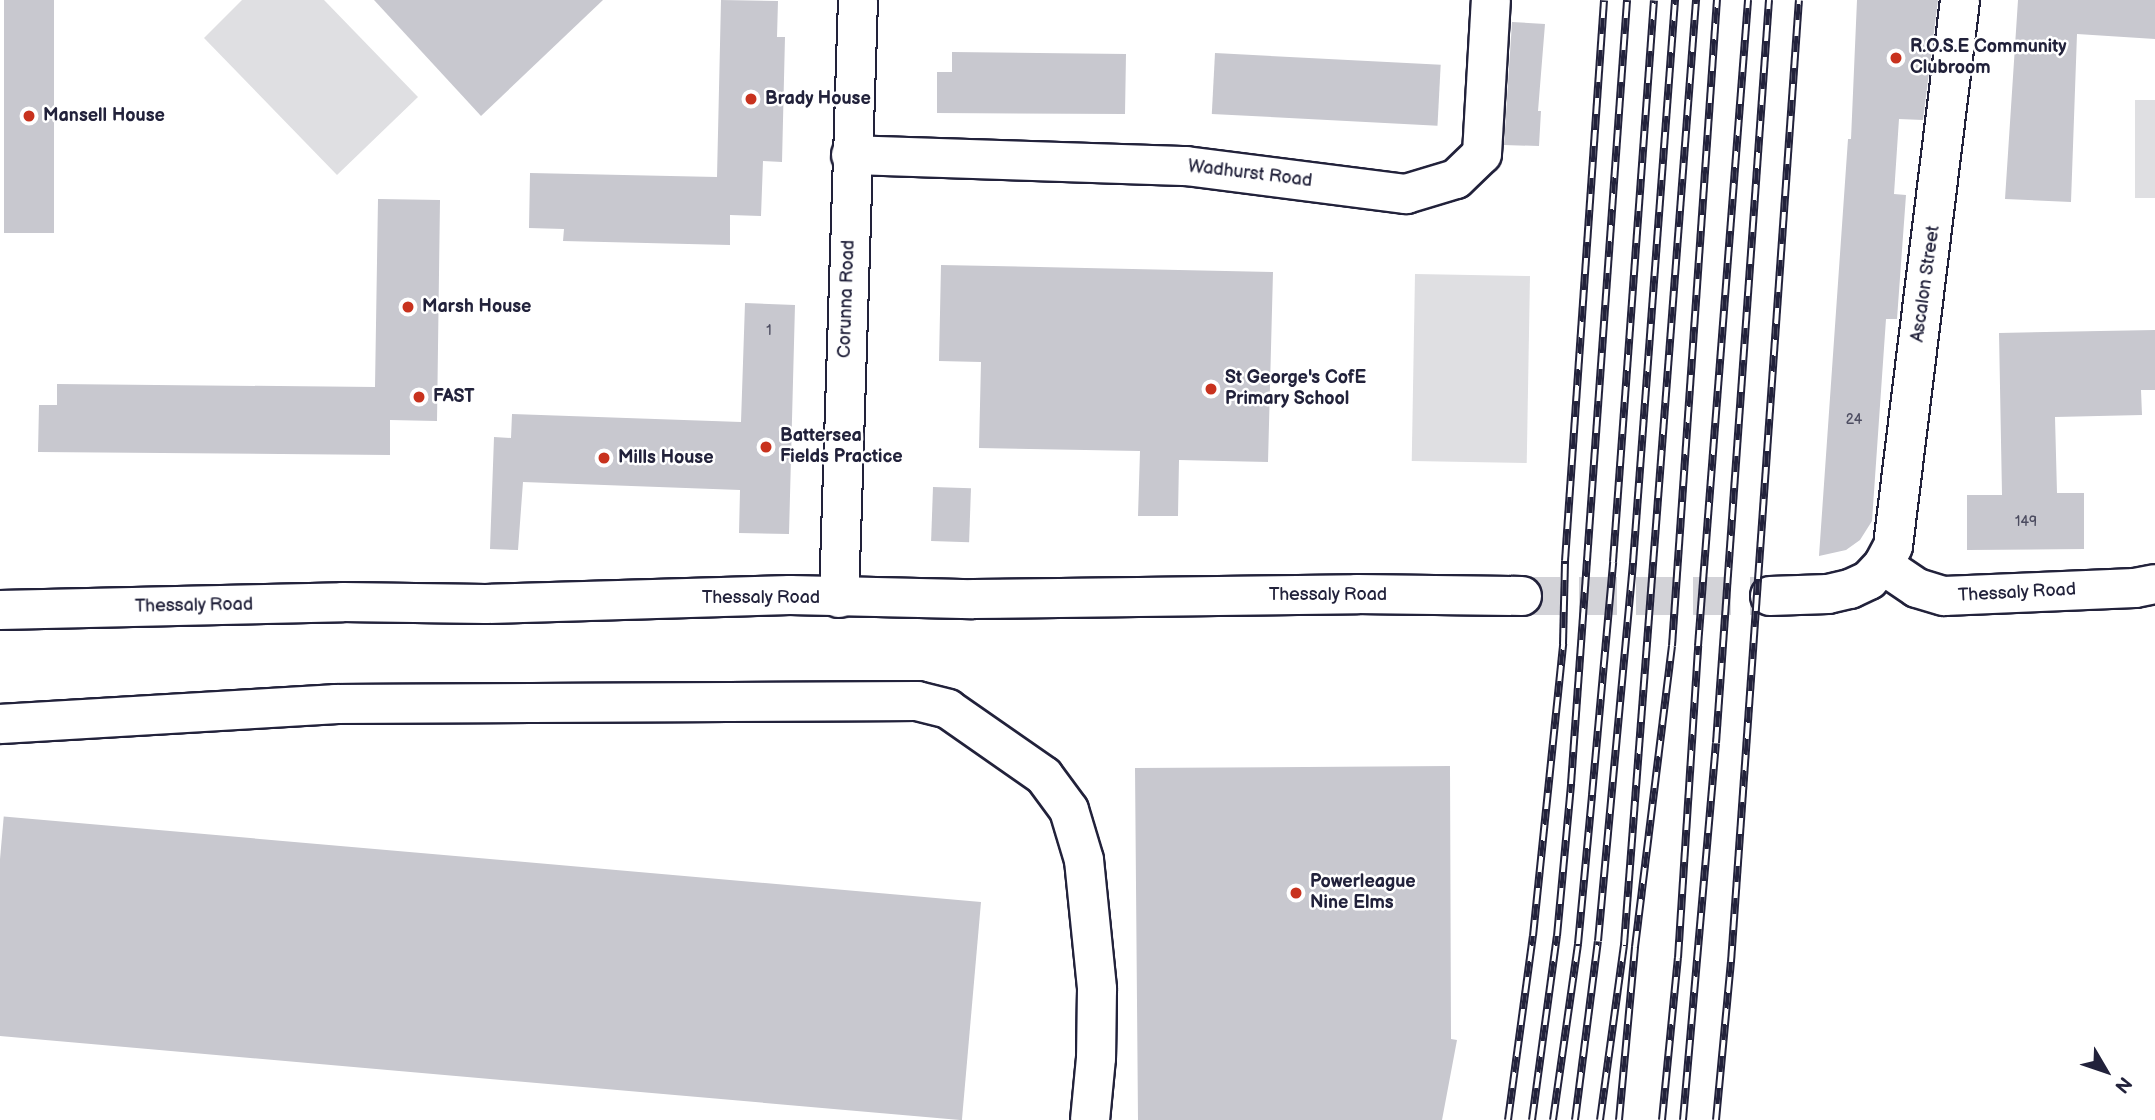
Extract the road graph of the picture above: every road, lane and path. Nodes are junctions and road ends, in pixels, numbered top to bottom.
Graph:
1 (858, 0) edge
2 (1491, 0) edge
3 (1960, 0) edge
4 (851, 155) junction
5 (1883, 565) junction
6 (2155, 584) edge
7 (1522, 596) tunnel mouth
8 (1770, 596) tunnel mouth
9 (839, 598) junction
10 (0, 610) edge
11 (0, 724) edge
12 (1090, 1120) edge

1 - 4 street, Corunna Road
2 - 4 street, Wadhurst Road
3 - 5 street, Ascalon Street
4 - 9 street, Corunna Road
5 - 6 street, Thessaly Road
5 - 8 street
7 - 9 street, Thessaly Road
9 - 10 street, Thessaly Road
11 - 12 street

